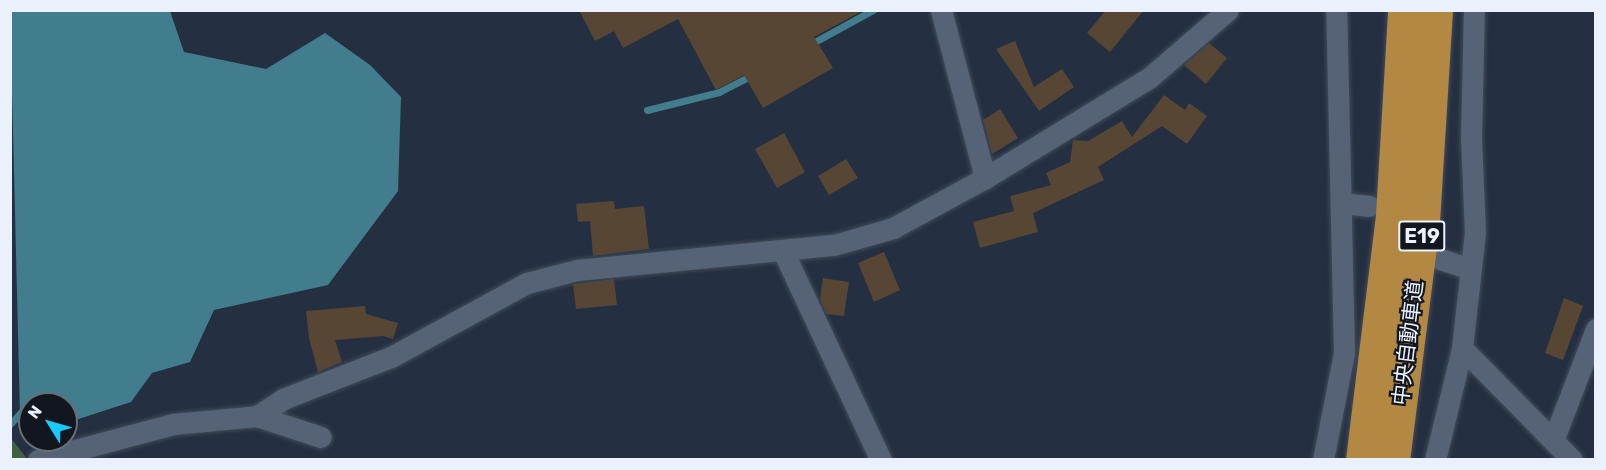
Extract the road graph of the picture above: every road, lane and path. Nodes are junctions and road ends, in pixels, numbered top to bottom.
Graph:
1 (941, 10) edge
2 (1228, 10) edge
3 (1336, 10) edge
4 (1404, 10) edge
5 (1436, 10) edge
6 (1474, 10) edge
7 (985, 178) junction
8 (1341, 203) junction
9 (1369, 206) dead end
10 (783, 251) junction
11 (1440, 259) dead end
12 (1470, 269) junction
13 (1596, 329) edge
14 (1462, 348) junction
15 (257, 416) junction
16 (321, 437) dead end
17 (1554, 438) junction
18 (38, 459) edge
19 (881, 459) edge
20 (1323, 459) edge
21 (1362, 459) edge
22 (1393, 459) edge
23 (1435, 459) edge
24 (1572, 459) edge

1 - 7 street
2 - 7 street
3 - 8 street
4 - 21 highway, 中央自動車道 / E19
5 - 22 highway, 中央自動車道 / E19
6 - 12 street
7 - 10 street
8 - 9 street
8 - 20 street
10 - 15 street
10 - 19 street
11 - 12 street
12 - 14 street
13 - 17 street
14 - 17 street
14 - 23 street
15 - 16 street
15 - 18 street
17 - 24 street

